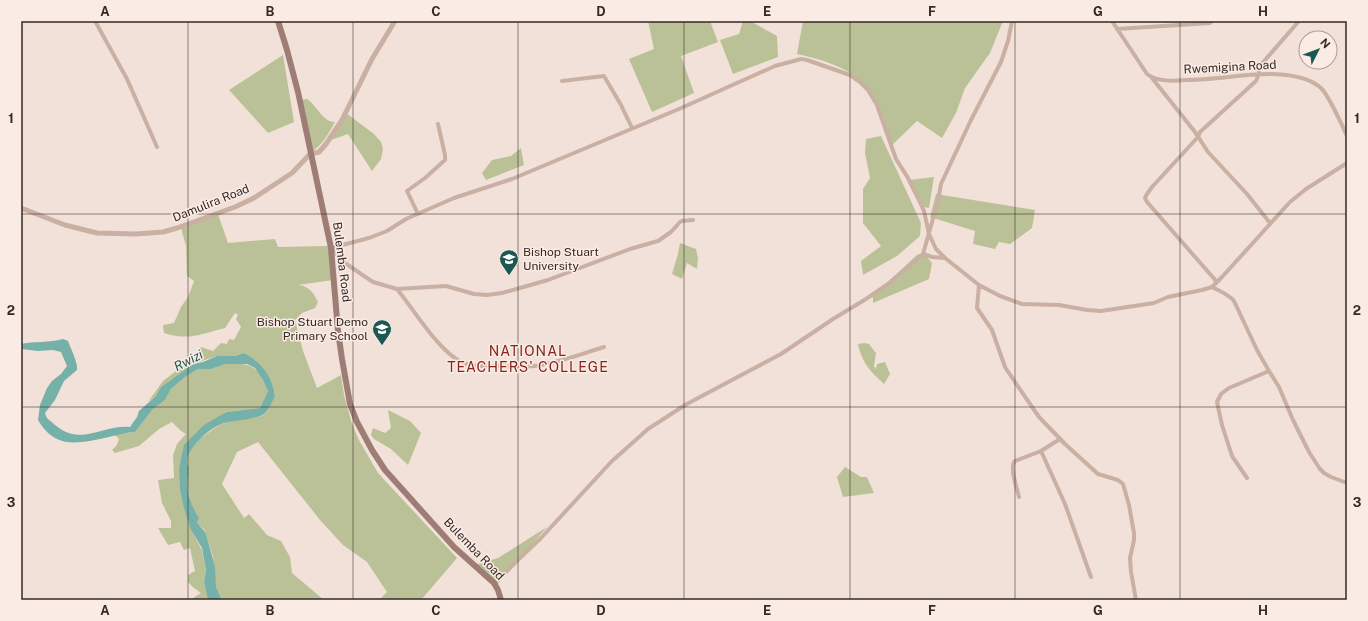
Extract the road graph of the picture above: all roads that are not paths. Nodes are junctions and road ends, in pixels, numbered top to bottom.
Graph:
1 (95, 21) edge
2 (278, 21) edge
3 (395, 21) edge
4 (1012, 21) edge
5 (1112, 21) edge
6 (1212, 21) edge
7 (1299, 21) edge
8 (1117, 29) junction
9 (1259, 74) junction
10 (1152, 77) junction
11 (562, 81) dead end
12 (438, 124) dead end
13 (632, 128) junction
14 (1347, 136) edge
15 (1198, 138) junction
16 (157, 147) dead end
17 (310, 154) junction
18 (1347, 163) edge
19 (21, 208) edge
20 (418, 214) junction
21 (694, 220) dead end
22 (1270, 223) junction
23 (929, 234) junction
24 (331, 248) junction
25 (922, 254) junction
26 (945, 258) junction
27 (1217, 282) junction
28 (979, 285) junction
29 (1212, 286) junction
30 (397, 289) junction
31 (604, 347) dead end
32 (1269, 371) junction
33 (1060, 439) junction
34 (1041, 451) junction
35 (1247, 478) dead end
36 (1347, 483) edge
37 (1019, 497) dead end
38 (1091, 577) dead end
39 (491, 581) junction
40 (501, 600) edge
41 (1136, 600) edge

1 - 16 street
2 - 17 main road, Bulemba Road
3 - 17 street, Damulira Road
4 - 23 street
5 - 8 street
6 - 8 street
7 - 9 street
8 - 10 street
9 - 10 street, Rwemigina Road
9 - 14 street, Rwemigina Road
9 - 15 street
10 - 15 street
11 - 13 street
12 - 20 street
13 - 20 street
13 - 23 street
15 - 22 street
15 - 27 street
17 - 19 street, Damulira Road
17 - 24 main road, Bulemba Road
18 - 22 street
20 - 24 street
21 - 30 street
22 - 27 street
23 - 25 street
23 - 26 street
24 - 30 street
24 - 39 main road, Bulemba Road
25 - 26 street
25 - 39 street
26 - 28 street
27 - 29 street
28 - 29 street
28 - 33 street
29 - 32 street
30 - 31 street
32 - 35 street
32 - 36 street
33 - 34 street
33 - 41 street
34 - 37 street
34 - 38 street
39 - 40 main road, Bulemba Road

